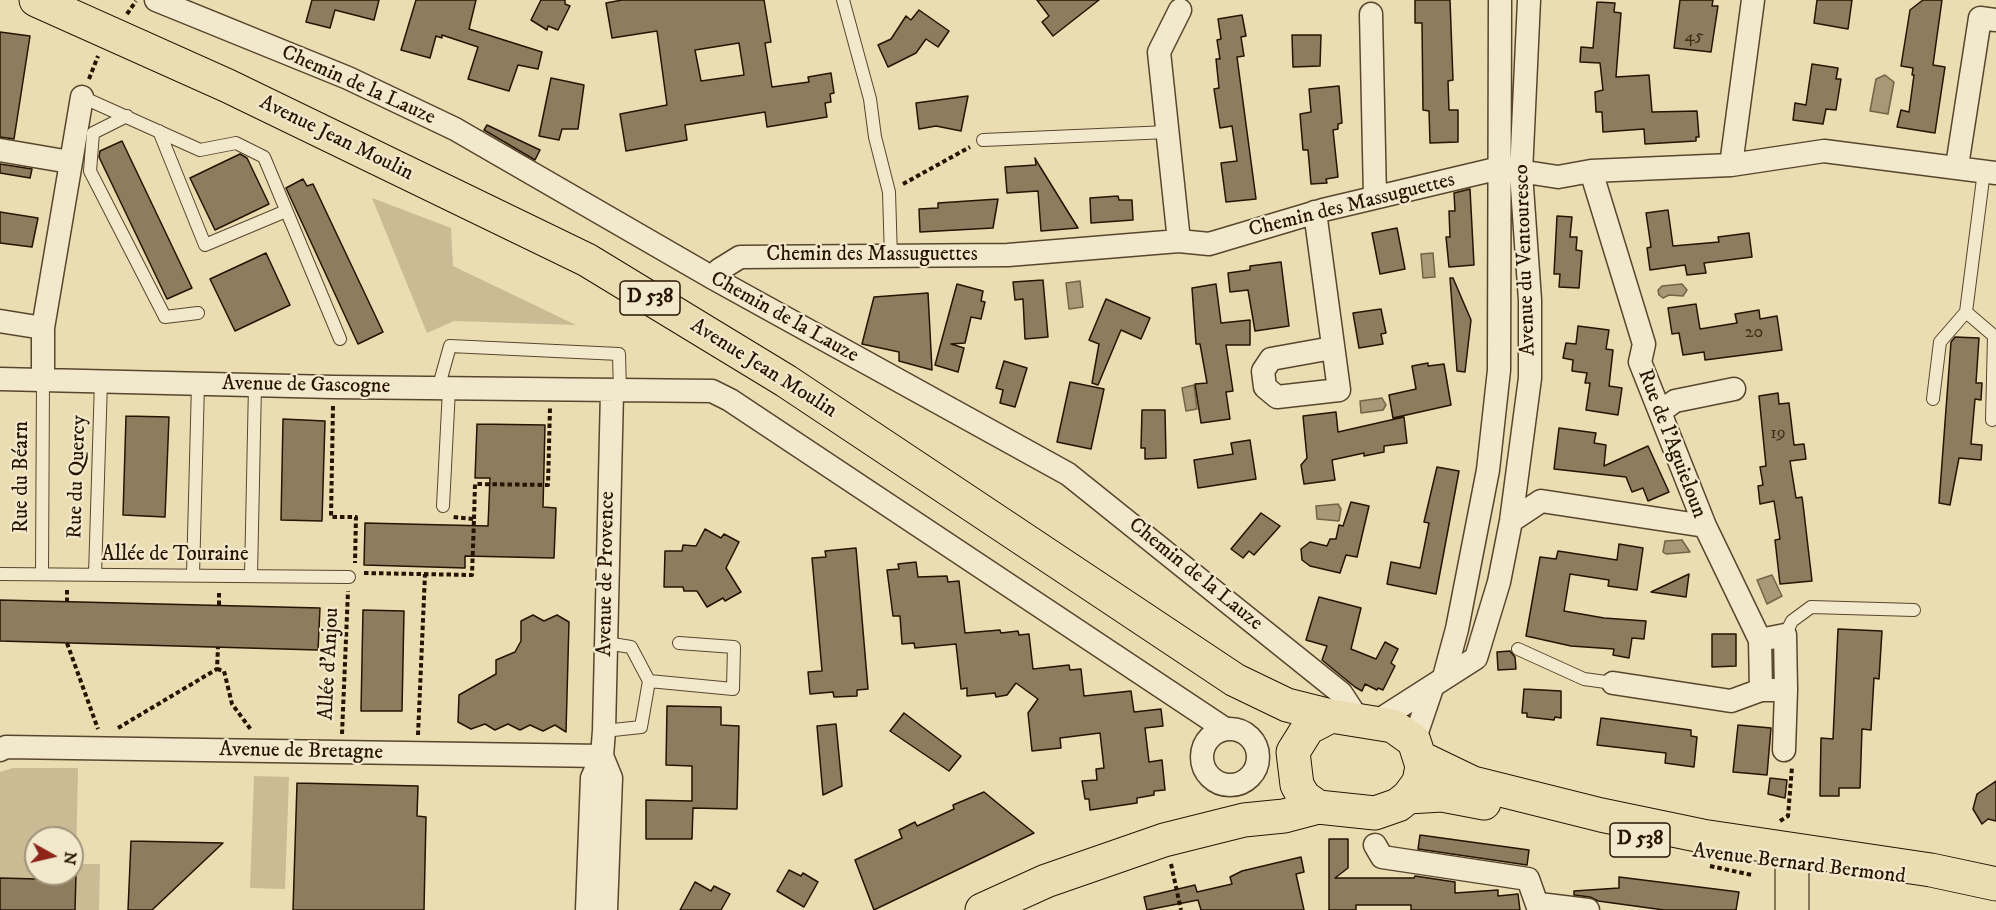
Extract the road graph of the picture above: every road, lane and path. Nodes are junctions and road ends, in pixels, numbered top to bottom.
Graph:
1 (36, 0) edge
2 (156, 0) edge
3 (843, 0) edge
4 (1500, 0) edge
5 (1528, 0) edge
6 (1753, 0) edge
7 (1180, 10) dead end
8 (1371, 14) dead end
9 (1996, 20) edge
10 (102, 47) dead end
11 (82, 97) junction
12 (127, 116) junction
13 (159, 131) junction
14 (1168, 132) junction
15 (983, 140) joint
16 (0, 150) edge
17 (70, 162) junction
18 (1731, 165) junction
19 (1957, 166) junction
20 (1510, 171) junction
21 (1591, 171) junction
22 (1990, 172) edge
23 (889, 192) junction
24 (1375, 197) junction
25 (286, 212) junction
26 (1315, 212) junction
27 (1179, 241) junction
28 (891, 258) junction
29 (713, 278) junction
30 (1966, 312) junction
31 (198, 313) dead end
32 (0, 321) edge
33 (43, 327) junction
34 (340, 339) dead end
35 (1332, 348) dead end
36 (0, 378) edge
37 (43, 380) junction
38 (101, 381) junction
39 (198, 384) junction
40 (255, 385) junction
41 (333, 387) junction
42 (1734, 388) dead end
43 (443, 389) junction
44 (550, 390) junction
45 (616, 392) junction
46 (1934, 399) dead end
47 (1660, 412) junction
48 (1992, 420) dead end
49 (444, 506) joint
50 (474, 519) junction
51 (1511, 521) junction
52 (1705, 526) junction
53 (368, 573) dead end
54 (0, 574) edge
55 (42, 574) junction
56 (424, 574) junction
57 (94, 575) junction
58 (193, 575) junction
59 (251, 576) junction
60 (349, 577) junction
61 (1914, 610) dead end
62 (1785, 635) junction
63 (1760, 640) junction
64 (67, 643) dead end
65 (606, 643) junction
66 (679, 643) dead end
67 (218, 647) dead end
68 (1518, 649) dead end
69 (217, 669) junction
70 (1234, 680) junction
71 (649, 681) junction
72 (1613, 682) joint
73 (1438, 683) junction
74 (1761, 690) junction
75 (1786, 690) junction
76 (1355, 719) junction
77 (1225, 729) dead end
78 (604, 731) junction
79 (102, 743) junction
80 (1418, 749) junction
81 (0, 750) edge
82 (1784, 750) joint
83 (273, 751) junction
84 (341, 752) junction
85 (417, 753) junction
86 (602, 756) junction
87 (1295, 758) junction
88 (1408, 797) junction
89 (1318, 807) junction
90 (1244, 820) junction
91 (1778, 822) dead end
92 (1369, 832) junction
93 (1168, 855) dead end
94 (1792, 866) junction
95 (1988, 883) edge
96 (1539, 907) edge
97 (587, 910) edge
98 (606, 910) edge
99 (982, 910) edge
100 (1181, 910) edge
101 (1588, 910) edge
102 (1792, 910) edge

1 - 70 main road, Avenue Jean Moulin / D 538
2 - 29 street, Chemin de la Lauze
3 - 23 lane
4 - 20 street, Avenue du Ventouresco
5 - 20 street, Avenue du Ventouresco
6 - 18 street
7 - 14 street
8 - 24 street
9 - 19 street
10 - 11 path
11 - 12 lane
11 - 17 street
12 - 13 lane
12 - 31 lane
13 - 25 lane
13 - 25 lane
14 - 15 lane
14 - 27 street
15 - 23 path
16 - 17 street
17 - 33 street
18 - 19 street, Chemin des Massuguettes
18 - 21 street, Chemin des Massuguettes
19 - 22 street, Chemin des Massuguettes
20 - 21 street, Chemin des Massuguettes
20 - 24 street, Chemin des Massuguettes
20 - 51 street, Avenue du Ventouresco
20 - 73 street, Avenue du Ventouresco
21 - 47 street, Rue de l'Aguieloun
22 - 30 lane
23 - 28 lane
24 - 26 street, Chemin des Massuguettes
25 - 34 lane
26 - 27 street, Chemin des Massuguettes
26 - 35 street
27 - 28 street, Chemin des Massuguettes
28 - 29 street, Chemin des Massuguettes
29 - 76 street, Chemin de la Lauze
30 - 46 lane
30 - 48 lane
32 - 33 street
33 - 37 street
36 - 37 street, Avenue de Gascogne
37 - 38 street, Avenue de Gascogne
37 - 55 lane, Rue du Béarn
38 - 39 street, Avenue de Gascogne
38 - 57 lane, Rue du Quercy
39 - 40 street, Avenue de Gascogne
39 - 58 lane
40 - 41 street, Avenue de Gascogne
40 - 59 lane
41 - 43 street, Avenue de Gascogne
41 - 60 path, Allée d'Anjou
42 - 47 street
43 - 44 street, Avenue de Gascogne
43 - 45 lane
43 - 49 lane
44 - 45 street, Avenue de Gascogne
44 - 50 path
45 - 65 street, Avenue de Provence
45 - 77 street, Avenue de Gascogne
47 - 52 street, Rue de l'Aguieloun
49 - 50 path
50 - 56 path
51 - 52 street, Rue de l'Aguieloun
51 - 73 street, Avenue du Ventouresco
52 - 63 street
53 - 56 path
54 - 55 lane, Allée de Touraine
55 - 57 lane, Allée de Touraine
56 - 85 path
57 - 58 lane, Allée de Touraine
58 - 59 lane, Allée de Touraine
59 - 60 lane, Allée de Touraine
60 - 84 path, Allée d'Anjou
61 - 62 lane
62 - 63 street
62 - 75 street
63 - 74 street
64 - 79 path
65 - 71 lane
65 - 78 street, Avenue de Provence
66 - 71 lane
67 - 69 path
68 - 72 lane
69 - 79 path
69 - 83 path
70 - 76 main road, Avenue Jean Moulin / D 538
70 - 87 main road, Avenue Jean Moulin / D 538
71 - 78 lane
72 - 74 street
73 - 76 street, Avenue du Ventouresco
73 - 80 street, Avenue du Ventouresco
74 - 75 street
75 - 82 street
76 - 80 main road
76 - 87 main road
78 - 86 street, Avenue de Provence
79 - 81 street, Avenue de Bretagne
79 - 83 street, Avenue de Bretagne
80 - 88 main road
80 - 95 main road, Avenue Bernard Bermond / D 538
82 - 91 path
83 - 84 street, Avenue de Bretagne
84 - 85 street, Avenue de Bretagne
85 - 86 street, Avenue de Bretagne
86 - 97 street, Avenue de Provence
86 - 98 street, Avenue de Provence
87 - 89 main road
87 - 90 main road
88 - 92 main road
88 - 94 main road, Avenue Bernard Bermond / D 538
89 - 90 main road
89 - 92 main road
90 - 99 main road
92 - 96 street
93 - 100 path
94 - 95 main road, Avenue Bernard Bermond / D 538
94 - 102 main road
96 - 101 street

